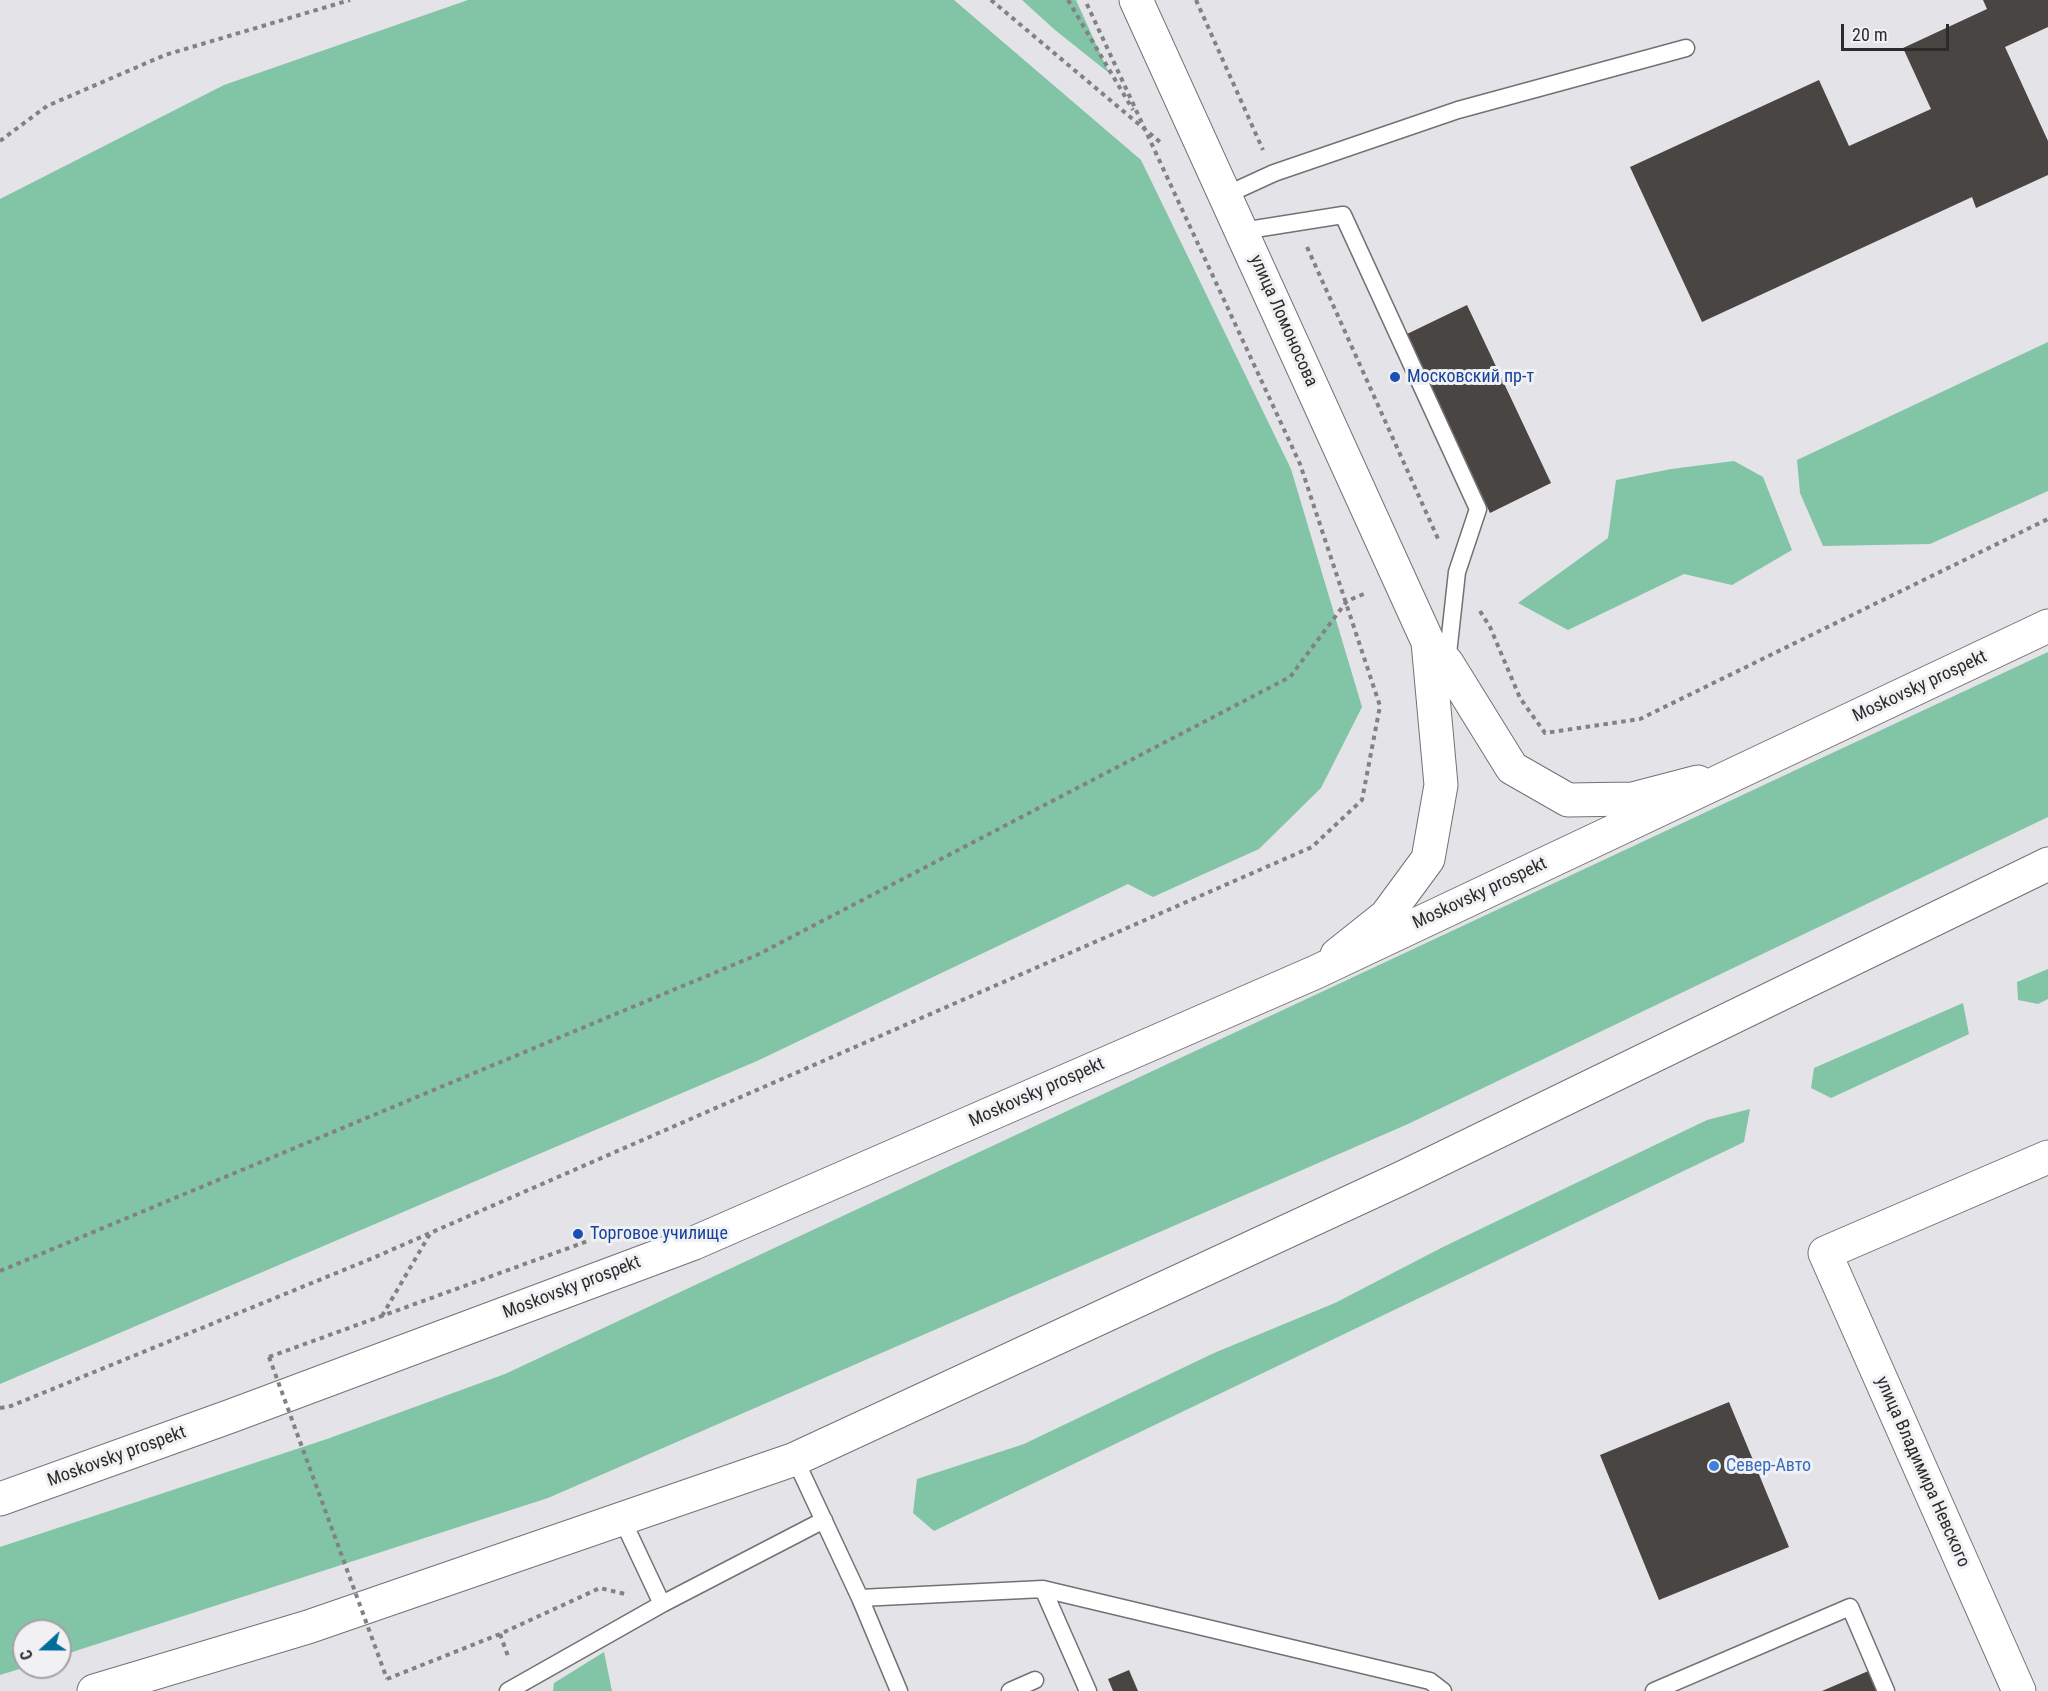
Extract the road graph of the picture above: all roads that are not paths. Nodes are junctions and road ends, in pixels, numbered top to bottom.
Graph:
1 (1136, 0) edge
2 (1686, 48) dead end
3 (1226, 195) junction
4 (1242, 231) junction
5 (2048, 626) edge
6 (1438, 653) junction
7 (1746, 769) junction
8 (2048, 864) edge
9 (1316, 972) junction
10 (2048, 1157) edge
11 (795, 1459) junction
12 (9, 1494) edge
13 (622, 1520) junction
14 (824, 1520) junction
15 (1043, 1589) junction
16 (860, 1598) junction
17 (662, 1604) junction
18 (1035, 1680) dead end
19 (94, 1691) edge
20 (508, 1691) edge
21 (899, 1691) edge
22 (1010, 1691) edge
23 (1088, 1691) edge
24 (1443, 1691) edge
25 (1654, 1691) edge
26 (1886, 1691) edge
27 (2019, 1691) edge

1 - 3 main road, улица Ломоносова
2 - 3 lane
3 - 4 main road, улица Ломоносова
4 - 6 main road, улица Ломоносова
4 - 6 lane
5 - 7 main road, Moskovsky prospekt
6 - 7 main road, улица Ломоносова
6 - 9 main road, улица Ломоносова
7 - 9 main road, Moskovsky prospekt
8 - 11 main road
9 - 12 main road, Moskovsky prospekt
10 - 27 main road, улица Владимира Невского
11 - 13 main road
11 - 14 lane
13 - 17 lane
13 - 19 main road
14 - 16 lane
14 - 17 lane
15 - 16 lane
15 - 23 lane
15 - 24 lane
16 - 21 lane
17 - 20 lane
18 - 22 lane
25 - 26 lane

